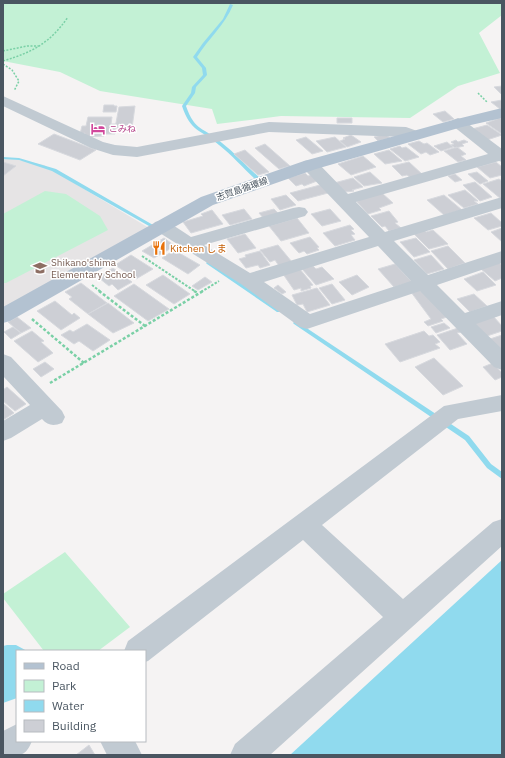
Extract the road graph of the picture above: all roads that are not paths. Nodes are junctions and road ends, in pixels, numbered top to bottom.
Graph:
1 (6, 97) edge
2 (502, 113) edge
3 (458, 123) junction
4 (414, 135) junction
5 (501, 156) edge
6 (310, 165) junction
7 (345, 200) junction
8 (502, 202) edge
9 (299, 212) dead end
10 (156, 229) junction
11 (384, 239) junction
12 (190, 243) junction
13 (502, 257) edge
14 (241, 276) junction
15 (424, 283) junction
16 (502, 308) edge
17 (11, 312) edge
18 (461, 322) junction
19 (3, 362) edge
20 (502, 362) edge
21 (502, 404) edge
22 (3, 432) edge
23 (304, 525) junction
24 (502, 530) edge
25 (403, 617) junction
26 (139, 650) edge
27 (16, 741) edge
28 (117, 742) edge
29 (4, 753) edge
30 (126, 755) edge
31 (246, 755) edge

1 - 4 street
2 - 3 main road, 志賀島循環線
3 - 4 main road, 志賀島循環線
3 - 5 street
4 - 6 main road, 志賀島循環線
5 - 7 street
6 - 7 street
6 - 10 main road, 志賀島循環線
7 - 11 street
8 - 11 street
9 - 12 street
10 - 12 street
10 - 17 main road, 志賀島循環線
11 - 14 street
11 - 15 street
12 - 14 street
13 - 15 street
14 - 15 street
15 - 18 street
16 - 18 street
18 - 20 street
19 - 22 street
21 - 23 street
23 - 25 street
23 - 26 street
24 - 25 street
25 - 31 street
27 - 29 street
28 - 30 street

